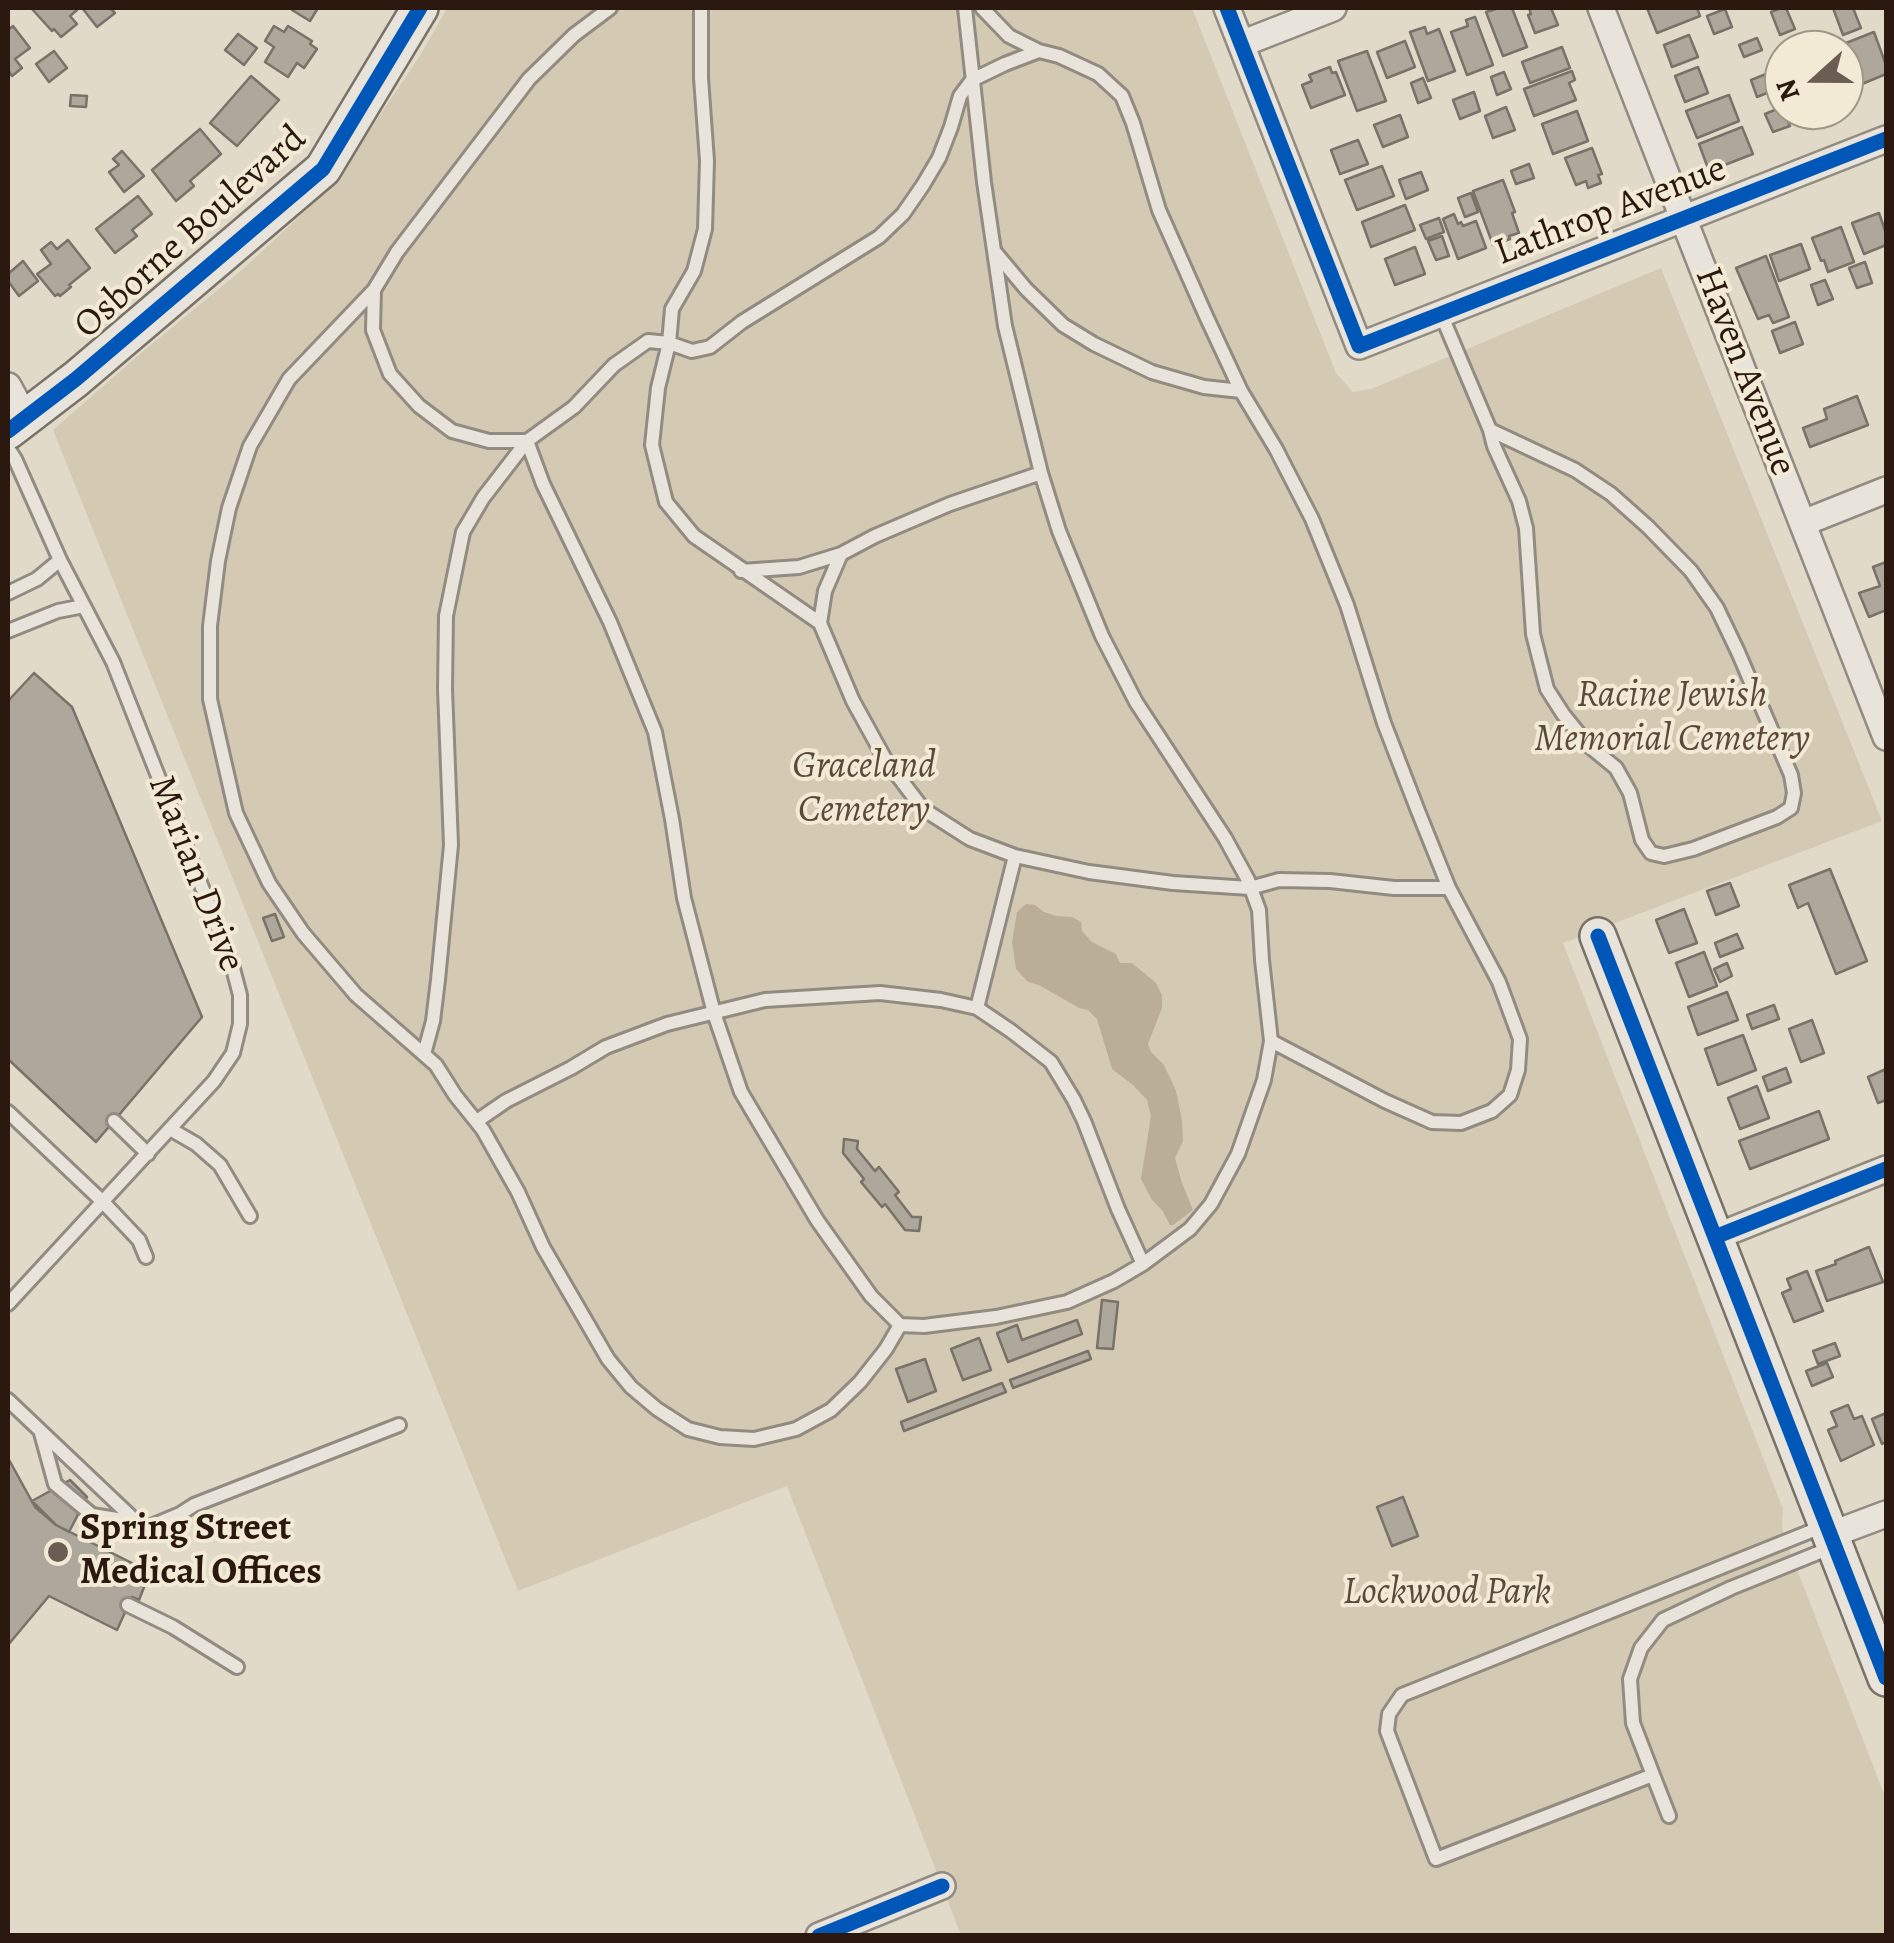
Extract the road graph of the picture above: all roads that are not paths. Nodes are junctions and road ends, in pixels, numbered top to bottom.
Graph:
1 (420, 8) edge
2 (610, 8) edge
3 (701, 8) edge
4 (965, 8) edge
5 (982, 8) edge
6 (1227, 8) edge
7 (1333, 8) edge
8 (1601, 8) edge
9 (1242, 44) junction
10 (1039, 51) junction
11 (972, 80) junction
12 (1886, 139) edge
13 (1684, 219) junction
14 (994, 250) junction
15 (374, 290) junction
16 (1441, 314) junction
17 (669, 343) junction
18 (8, 386) edge
19 (1242, 391) junction
20 (16, 424) edge
21 (1490, 430) junction
22 (527, 441) junction
23 (8, 448) edge
24 (1042, 473) junction
25 (1886, 490) edge
26 (1803, 523) junction
27 (842, 554) junction
28 (60, 560) junction
29 (742, 570) junction
30 (8, 593) edge
31 (84, 606) junction
32 (820, 624) junction
33 (8, 631) edge
34 (1886, 736) edge
35 (1014, 856) junction
36 (1250, 888) junction
37 (1450, 888) junction
38 (1598, 936) dead end
39 (977, 1008) junction
40 (714, 1012) junction
41 (1271, 1041) junction
42 (424, 1054) junction
43 (8, 1112) edge
44 (477, 1120) junction
45 (114, 1121) dead end
46 (170, 1129) junction
47 (148, 1154) junction
48 (1886, 1170) edge
49 (103, 1202) junction
50 (250, 1216) dead end
51 (1715, 1237) junction
52 (146, 1256) dead end
53 (1143, 1264) junction
54 (8, 1304) edge
55 (900, 1325) junction
56 (8, 1400) edge
57 (400, 1425) dead end
58 (40, 1430) junction
59 (1886, 1514) edge
60 (135, 1522) junction
61 (1831, 1536) junction
62 (128, 1605) dead end
63 (238, 1667) dead end
64 (1886, 1678) edge
65 (1653, 1775) junction
66 (1668, 1816) dead end
67 (942, 1886) dead end
68 (819, 1936) edge

1 - 20 street, Osborne Boulevard
2 - 15 lane
3 - 17 lane
4 - 11 lane
5 - 10 lane
6 - 9 street
7 - 9 street
8 - 13 street, Haven Avenue
9 - 16 street, Lathrop Avenue
10 - 11 lane
10 - 19 lane
11 - 14 lane
11 - 17 lane
12 - 13 street, Lathrop Avenue
13 - 16 street, Lathrop Avenue
13 - 26 street, Haven Avenue
14 - 19 lane
14 - 24 lane
15 - 22 lane
15 - 42 lane
16 - 21 lane
17 - 22 lane
17 - 29 lane
18 - 20 street
19 - 37 lane
21 - 21 lane
22 - 40 lane
22 - 42 lane
23 - 28 lane, Marian Drive
24 - 27 lane
24 - 36 lane
25 - 26 street
26 - 34 street, Haven Avenue
27 - 29 lane
27 - 32 lane
28 - 30 lane
28 - 31 lane, Marian Drive
29 - 32 lane
31 - 33 lane
31 - 46 lane, Marian Drive
32 - 35 lane
35 - 36 lane
35 - 39 lane
36 - 37 lane
36 - 41 lane
37 - 41 lane
38 - 51 street
39 - 40 lane
39 - 53 lane
40 - 44 lane
40 - 55 lane
41 - 53 lane
42 - 44 lane
43 - 49 lane
44 - 55 lane
45 - 47 lane
46 - 47 lane, Marian Drive
46 - 50 lane
47 - 49 lane, Marian Drive
48 - 51 street
49 - 52 lane
49 - 54 lane, Marian Drive
51 - 61 street
53 - 55 lane
56 - 58 lane
57 - 60 lane
58 - 60 lane
58 - 60 lane
59 - 61 street
61 - 64 street
61 - 65 lane
61 - 65 lane
62 - 63 lane
65 - 66 lane
67 - 68 street

